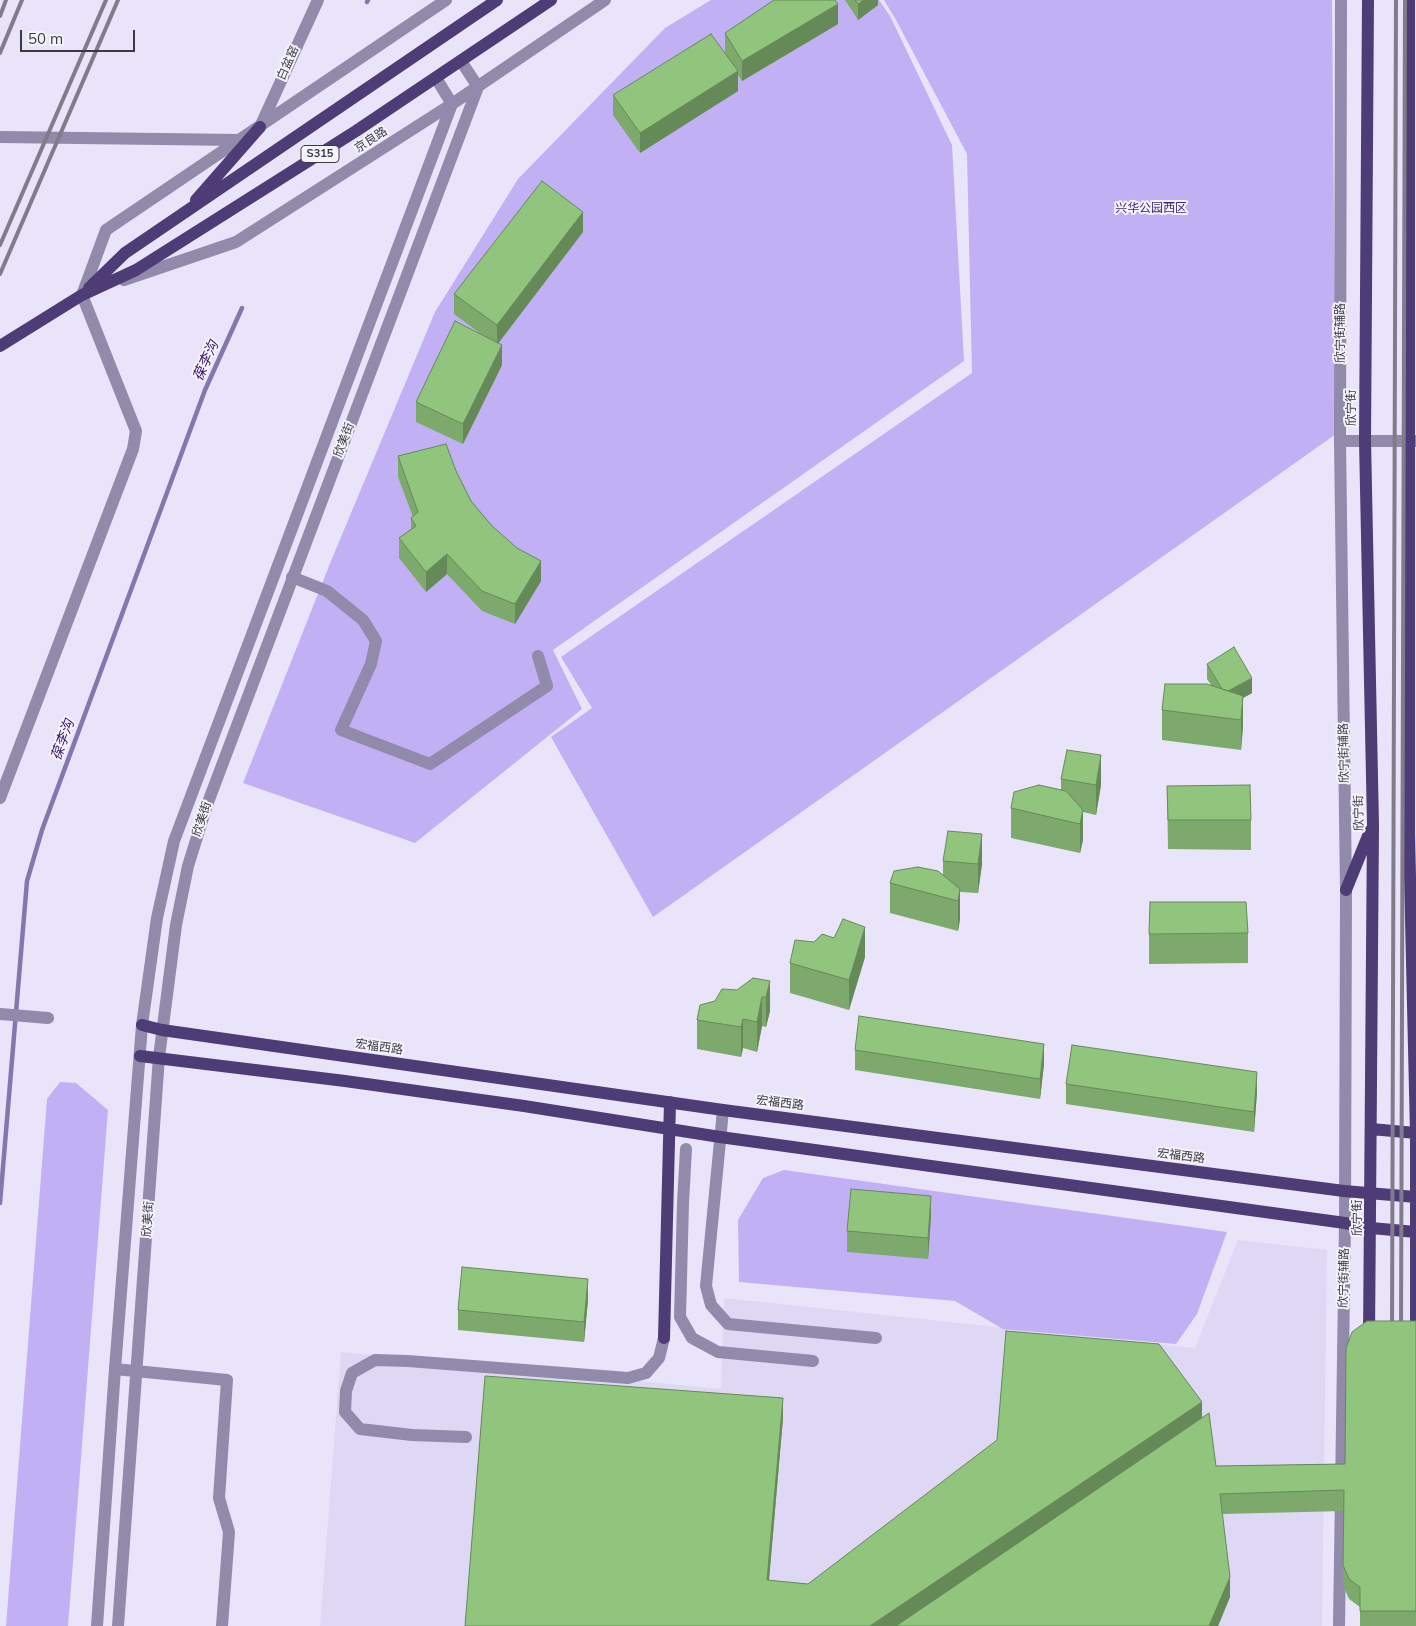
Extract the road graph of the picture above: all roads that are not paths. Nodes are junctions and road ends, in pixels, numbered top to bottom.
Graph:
1 (318, 0) edge
2 (446, 0) edge
3 (497, 0) edge
4 (551, 0) edge
5 (605, 0) edge
6 (1341, 0) edge
7 (1368, 0) edge
8 (1408, 0) edge
9 (1416, 11) edge
10 (1409, 37) junction
11 (461, 61) junction
12 (436, 78) junction
13 (478, 87) junction
14 (452, 104) junction
15 (260, 126) junction
16 (0, 137) edge
17 (240, 140) junction
18 (184, 213) junction
19 (82, 295) junction
20 (0, 346) edge
21 (1365, 440) junction
22 (1340, 441) junction
23 (1413, 441) edge
24 (292, 577) junction
25 (538, 656) dead end
26 (0, 798) edge
27 (1416, 817) edge
28 (1373, 824) junction
29 (1409, 834) junction
30 (1346, 890) junction
31 (0, 1014) edge
32 (46, 1018) dead end
33 (142, 1025) junction
34 (162, 1030) junction
35 (140, 1056) junction
36 (159, 1058) junction
37 (670, 1102) junction
38 (723, 1110) junction
39 (668, 1129) junction
40 (1371, 1129) junction
41 (1416, 1133) edge
42 (720, 1137) junction
43 (686, 1149) dead end
44 (1344, 1191) junction
45 (1371, 1193) junction
46 (1416, 1197) edge
47 (1345, 1223) junction
48 (1371, 1228) junction
49 (1416, 1232) edge
50 (664, 1338) joint
51 (876, 1338) dead end
52 (1416, 1348) edge
53 (1369, 1351) edge
54 (813, 1361) dead end
55 (115, 1369) junction
56 (137, 1372) junction
57 (466, 1437) dead end
58 (97, 1626) edge
59 (118, 1626) edge
60 (222, 1626) edge
61 (1339, 1626) edge

1 - 15 street, 白盆窑
2 - 15 street
3 - 18 main road, 京良路 / S315
4 - 11 main road, 京良路 / S315
5 - 13 street, 京良路
6 - 22 street, 欣宁街辅路
7 - 21 main road, 欣宁街
8 - 10 main road
9 - 10 main road
10 - 23 main road
11 - 12 main road, 京良路 / S315
11 - 13 street
12 - 14 street
12 - 19 main road, 京良路 / S315
13 - 14 street, 京良路
13 - 24 street, 欣美街
14 - 19 street, 京良路
14 - 33 street, 欣美街
15 - 17 street
15 - 18 main road
16 - 17 street
17 - 19 street
18 - 19 main road, 京良路 / S315
19 - 20 main road, 京良路 / S315
19 - 26 street
21 - 22 street
21 - 23 street
21 - 28 main road, 欣宁街
22 - 30 street, 欣宁街辅路
23 - 29 main road
24 - 25 street
24 - 34 street, 欣美街
27 - 29 main road
28 - 30 main road
28 - 40 main road, 欣宁街
29 - 41 main road
30 - 44 street, 欣宁街辅路
31 - 32 street
33 - 34 main road, 宏福西路
33 - 35 street, 欣美街
34 - 36 street, 欣美街
34 - 37 main road, 宏福西路
35 - 36 main road
35 - 55 street, 欣美街
36 - 39 main road
36 - 56 street, 欣美街
37 - 38 main road, 宏福西路
37 - 39 main road
38 - 42 street
38 - 44 main road, 宏福西路
39 - 42 main road
39 - 50 main road
40 - 41 main road
40 - 45 main road, 欣宁街
41 - 46 main road
42 - 47 main road
42 - 51 street
43 - 54 street
44 - 45 main road, 宏福西路
44 - 47 street, 欣宁街辅路
45 - 46 main road, 宏福西路
45 - 48 main road, 欣宁街
46 - 49 main road
47 - 48 main road
47 - 61 street, 欣宁街辅路
48 - 49 main road
48 - 53 main road, 欣宁街
49 - 52 main road
50 - 57 street
55 - 56 street
55 - 58 street, 欣美街
56 - 59 street, 欣美街
56 - 60 street

